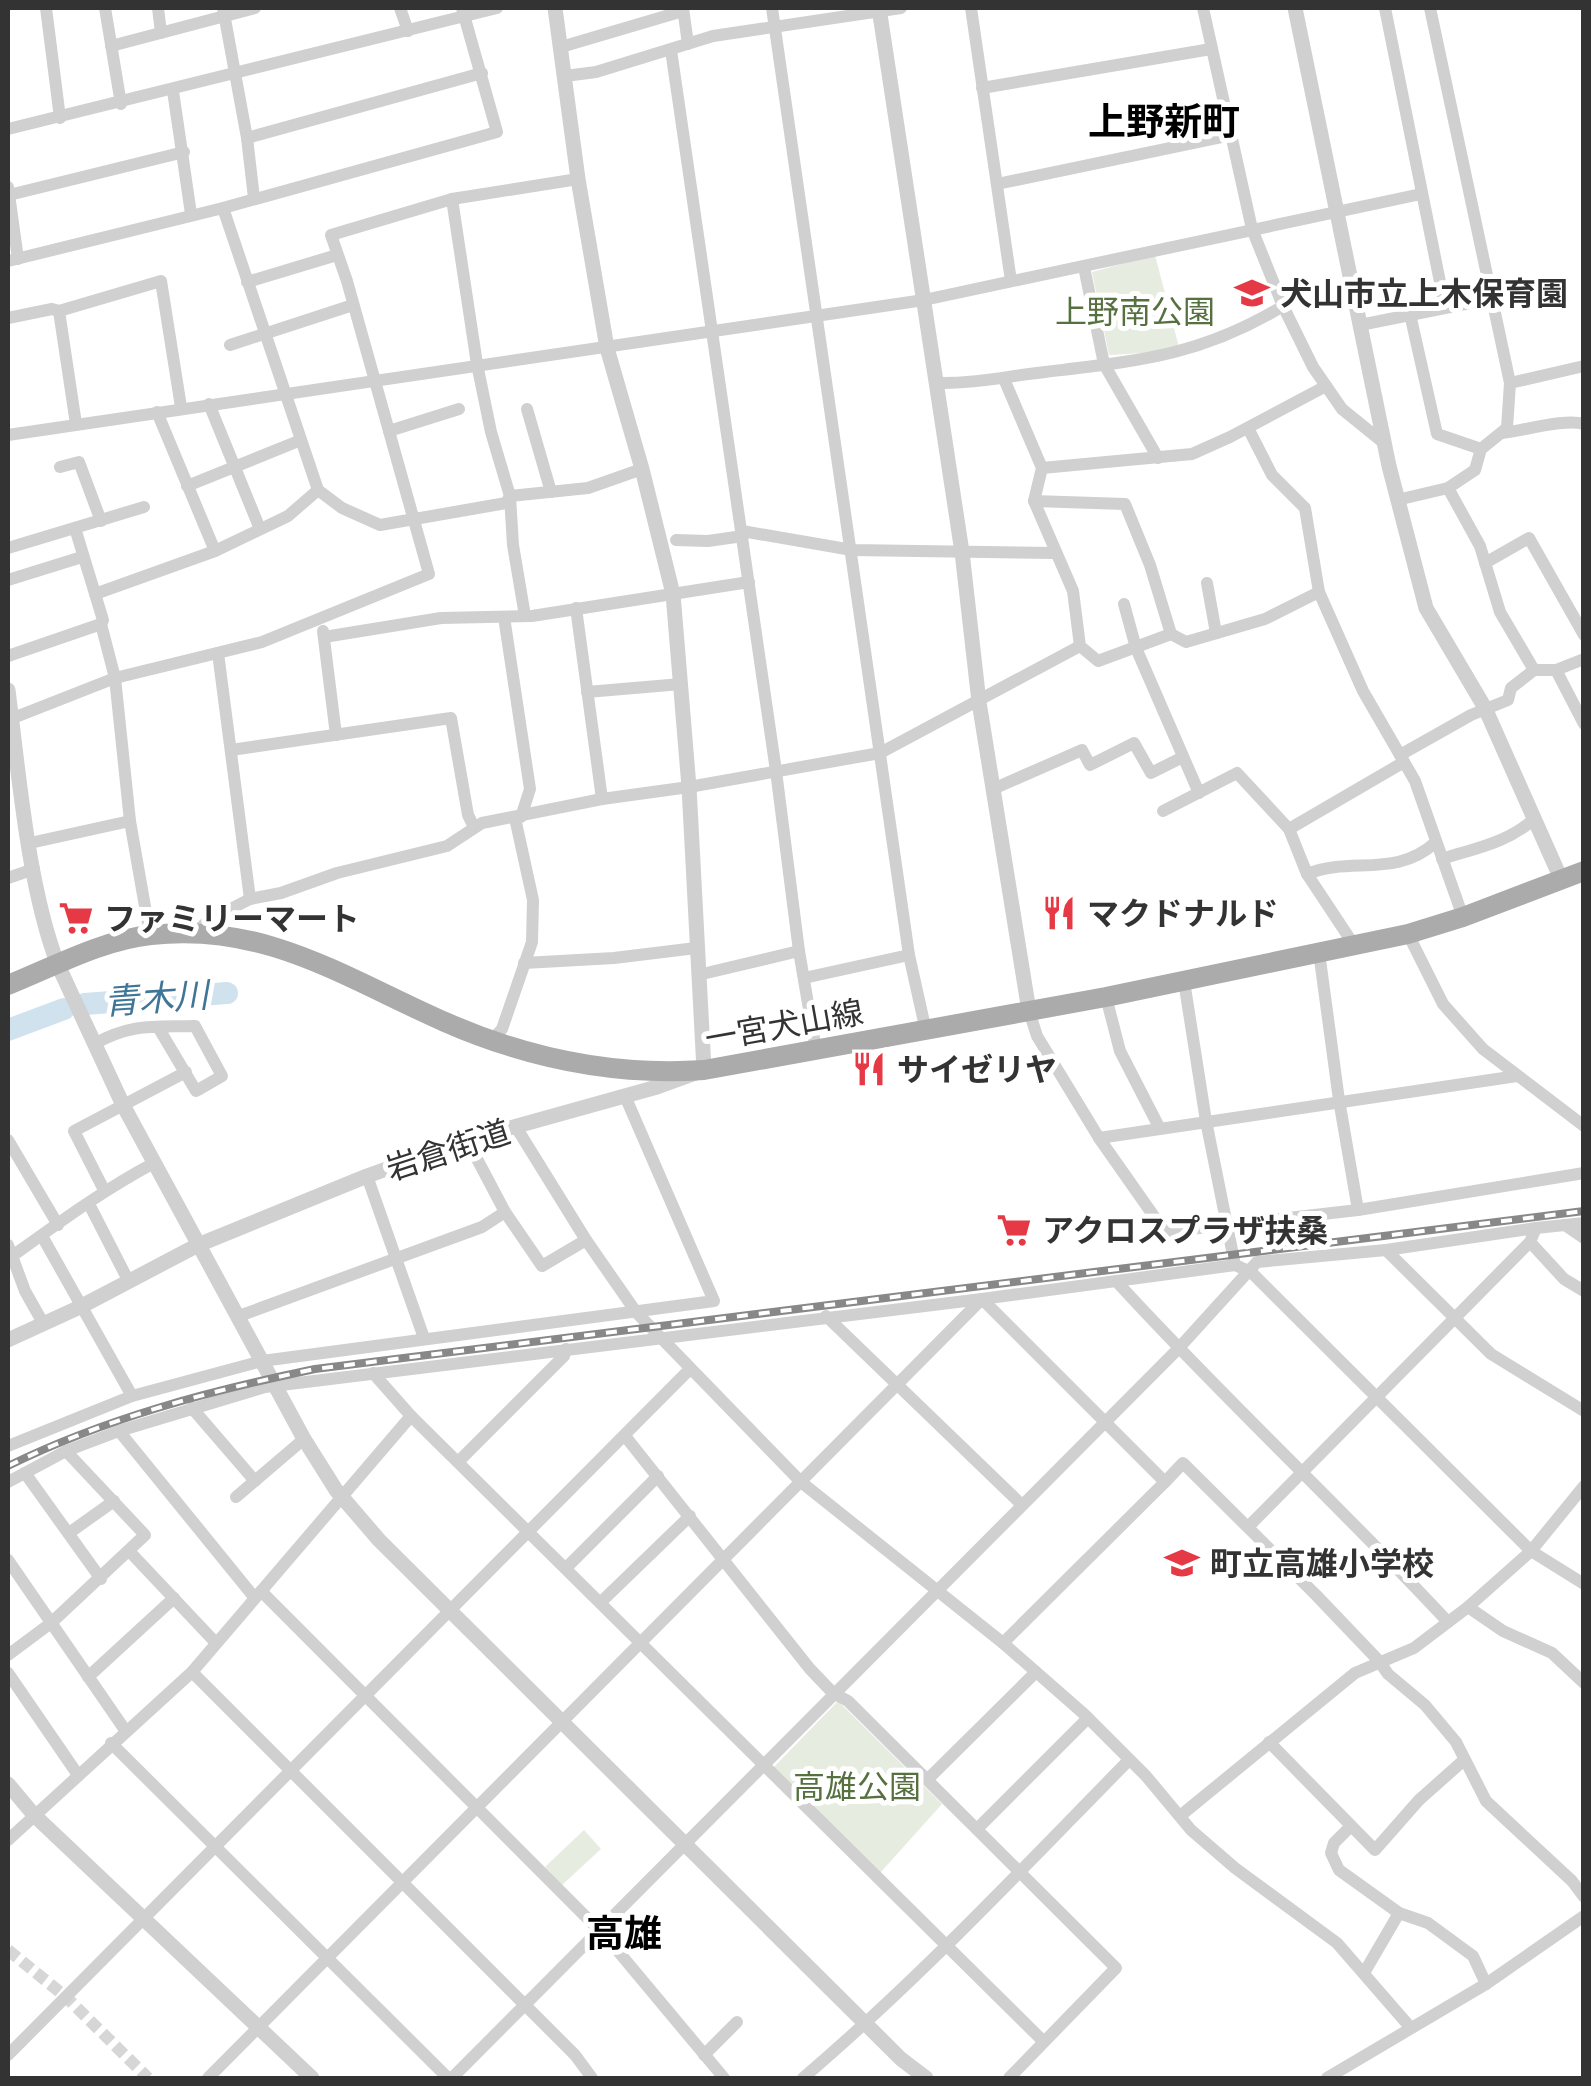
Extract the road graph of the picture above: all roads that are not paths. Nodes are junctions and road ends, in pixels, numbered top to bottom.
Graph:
1 (46, 8) edge
2 (106, 8) edge
3 (158, 8) edge
4 (255, 8) edge
5 (400, 8) edge
6 (496, 8) edge
7 (556, 8) edge
8 (622, 8) edge
9 (772, 8) edge
10 (901, 8) edge
11 (971, 8) edge
12 (1203, 8) edge
13 (1295, 8) edge
14 (1385, 8) edge
15 (1430, 8) edge
16 (683, 9) edge
17 (879, 10) edge
18 (463, 11) edge
19 (223, 12) edge
20 (624, 26) junction
21 (775, 26) junction
22 (408, 30) junction
23 (161, 32) junction
24 (688, 44) junction
25 (111, 46) junction
26 (560, 47) junction
27 (1212, 49) junction
28 (671, 50) junction
29 (234, 74) junction
30 (482, 74) junction
31 (565, 76) junction
32 (982, 88) junction
33 (173, 90) junction
34 (121, 104) junction
35 (60, 118) junction
36 (8, 130) edge
37 (1232, 135) junction
38 (247, 138) junction
39 (184, 152) junction
40 (578, 179) junction
41 (997, 184) junction
42 (8, 191) edge
43 (1421, 194) junction
44 (254, 198) junction
45 (452, 200) junction
46 (223, 208) junction
47 (1338, 212) junction
48 (191, 214) junction
49 (1252, 229) junction
50 (337, 255) junction
51 (13, 260) edge
52 (1084, 267) junction
53 (247, 282) junction
54 (1010, 282) junction
55 (1490, 299) junction
56 (924, 300) junction
57 (353, 305) junction
58 (1283, 306) junction
59 (1446, 307) junction
60 (59, 311) junction
61 (1410, 314) junction
62 (816, 316) junction
63 (8, 318) edge
64 (1360, 325) junction
65 (266, 332) junction
66 (712, 332) junction
67 (230, 346) dead end
68 (607, 348) junction
69 (477, 364) junction
70 (1104, 364) junction
71 (1584, 366) edge
72 (1004, 379) junction
73 (376, 380) junction
74 (936, 383) junction
75 (1510, 383) junction
76 (1326, 386) junction
77 (285, 393) junction
78 (209, 404) junction
79 (180, 408) junction
80 (459, 409) dead end
81 (526, 409) dead end
82 (157, 412) junction
83 (76, 424) junction
84 (1584, 424) edge
85 (1248, 428) junction
86 (390, 431) junction
87 (1501, 432) junction
88 (8, 435) edge
89 (301, 440) junction
90 (1384, 443) junction
91 (1481, 449) junction
92 (1158, 458) junction
93 (60, 467) dead end
94 (234, 467) junction
95 (1042, 468) junction
96 (642, 469) junction
97 (187, 486) junction
98 (1448, 488) junction
99 (318, 490) junction
100 (550, 492) junction
101 (510, 496) junction
102 (1397, 500) junction
103 (1034, 501) junction
104 (144, 507) dead end
105 (413, 518) junction
106 (101, 521) junction
107 (75, 528) junction
108 (260, 529) junction
109 (742, 533) junction
110 (676, 540) dead end
111 (8, 548) edge
112 (852, 550) junction
113 (215, 551) junction
114 (962, 552) junction
115 (1055, 553) junction
116 (82, 557) junction
117 (1486, 562) junction
118 (8, 580) edge
119 (749, 582) junction
120 (1207, 583) dead end
121 (1318, 592) junction
122 (95, 594) junction
123 (673, 594) junction
124 (1124, 604) dead end
125 (576, 608) junction
126 (524, 616) junction
127 (504, 617) junction
128 (320, 618) junction
129 (101, 624) junction
130 (1171, 634) junction
131 (1216, 634) junction
132 (1584, 635) edge
133 (324, 637) junction
134 (1080, 646) junction
135 (1136, 648) junction
136 (218, 652) junction
137 (8, 656) edge
138 (1584, 659) edge
139 (1534, 670) junction
140 (1556, 670) junction
141 (115, 678) junction
142 (682, 684) junction
143 (8, 690) edge
144 (587, 692) junction
145 (979, 702) junction
146 (1579, 704) edge
147 (1484, 708) junction
148 (9, 719) edge
149 (1584, 724) edge
150 (336, 735) junction
151 (230, 750) junction
152 (880, 754) junction
153 (1183, 757) junction
154 (1402, 759) junction
155 (776, 771) junction
156 (689, 787) junction
157 (993, 789) junction
158 (1199, 793) junction
159 (15, 794) edge
160 (602, 798) junction
161 (1163, 812) dead end
162 (518, 817) junction
163 (1534, 820) junction
164 (130, 821) junction
165 (474, 827) junction
166 (1288, 829) junction
167 (1436, 842) junction
168 (30, 844) junction
169 (1442, 858) junction
170 (34, 869) junction
171 (1584, 870) edge
172 (1307, 874) junction
173 (8, 878) edge
174 (1561, 879) junction
175 (250, 900) junction
176 (1463, 917) junction
177 (195, 933) junction
178 (150, 934) junction
179 (1408, 934) junction
180 (1354, 945) junction
181 (696, 948) junction
182 (799, 951) junction
183 (1319, 952) junction
184 (909, 955) junction
185 (524, 963) junction
186 (58, 965) junction
187 (698, 975) junction
188 (804, 978) junction
189 (1184, 981) junction
190 (8, 985) edge
191 (1106, 997) junction
192 (1029, 1011) junction
193 (158, 1027) junction
194 (926, 1031) junction
195 (491, 1041) junction
196 (94, 1044) junction
197 (816, 1050) junction
198 (704, 1070) junction
199 (186, 1072) junction
200 (1516, 1076) junction
201 (625, 1096) junction
202 (1339, 1100) junction
203 (123, 1105) junction
204 (1206, 1120) junction
205 (1584, 1126) edge
206 (1159, 1127) junction
207 (516, 1128) junction
208 (1098, 1138) junction
209 (8, 1140) edge
210 (466, 1140) junction
211 (154, 1163) junction
212 (1584, 1173) edge
213 (367, 1176) junction
214 (104, 1190) junction
215 (89, 1204) junction
216 (1358, 1210) junction
217 (505, 1212) junction
218 (1584, 1223) edge
219 (1228, 1225) junction
220 (1565, 1225) junction
221 (58, 1226) junction
222 (1533, 1235) junction
223 (42, 1236) junction
224 (1584, 1238) edge
225 (586, 1240) junction
226 (198, 1245) junction
227 (1386, 1250) junction
228 (9, 1251) edge
229 (395, 1258) junction
230 (1235, 1265) junction
231 (1251, 1272) junction
232 (128, 1280) junction
233 (1117, 1282) junction
234 (1584, 1291) edge
235 (982, 1300) junction
236 (80, 1307) junction
237 (636, 1312) junction
238 (239, 1316) junction
239 (826, 1316) junction
240 (1454, 1318) junction
241 (43, 1323) junction
242 (660, 1337) junction
243 (424, 1338) junction
244 (8, 1340) edge
245 (566, 1349) junction
246 (1178, 1349) junction
247 (262, 1361) junction
248 (690, 1370) junction
249 (373, 1374) junction
250 (898, 1386) junction
251 (276, 1387) junction
252 (132, 1396) junction
253 (1376, 1396) junction
254 (192, 1408) junction
255 (1584, 1411) edge
256 (410, 1416) junction
257 (1104, 1423) junction
258 (119, 1432) junction
259 (625, 1436) junction
260 (304, 1439) junction
261 (8, 1446) edge
262 (66, 1451) junction
263 (458, 1462) junction
264 (1302, 1469) junction
265 (25, 1473) junction
266 (658, 1476) junction
267 (255, 1481) junction
268 (8, 1482) edge
269 (801, 1482) junction
270 (1165, 1482) junction
271 (1584, 1486) edge
272 (342, 1496) junction
273 (236, 1497) dead end
274 (114, 1501) junction
275 (1022, 1505) junction
276 (690, 1516) junction
277 (1248, 1527) junction
278 (530, 1532) junction
279 (69, 1533) junction
280 (1531, 1551) junction
281 (130, 1552) junction
282 (725, 1559) junction
283 (8, 1560) edge
284 (566, 1568) junction
285 (101, 1579) junction
286 (1584, 1584) edge
287 (937, 1592) junction
288 (258, 1594) junction
289 (174, 1598) junction
290 (601, 1602) junction
291 (1468, 1607) junction
292 (450, 1610) junction
293 (1448, 1622) junction
294 (51, 1623) junction
295 (215, 1642) junction
296 (1003, 1643) junction
297 (641, 1644) junction
298 (8, 1655) edge
299 (1380, 1661) junction
300 (192, 1672) junction
301 (1036, 1672) junction
302 (8, 1674) edge
303 (88, 1677) junction
304 (1584, 1683) edge
305 (833, 1693) junction
306 (365, 1696) junction
307 (1088, 1718) junction
308 (565, 1722) junction
309 (125, 1730) junction
310 (1270, 1742) junction
311 (112, 1743) junction
312 (1130, 1760) junction
313 (1464, 1760) junction
314 (764, 1765) junction
315 (290, 1772) junction
316 (78, 1774) junction
317 (928, 1779) junction
318 (8, 1784) edge
319 (478, 1808) junction
320 (34, 1815) junction
321 (1180, 1816) junction
322 (1351, 1826) junction
323 (978, 1829) junction
324 (9, 1835) edge
325 (686, 1844) junction
326 (216, 1846) junction
327 (1020, 1872) junction
328 (403, 1884) junction
329 (1584, 1897) edge
330 (1399, 1913) junction
331 (1584, 1916) edge
332 (144, 1919) junction
333 (600, 1930) junction
334 (946, 1946) junction
335 (328, 1958) junction
336 (1364, 1973) junction
337 (1486, 1984) junction
338 (526, 2006) junction
339 (737, 2022) dead end
340 (867, 2024) junction
341 (1410, 2027) junction
342 (258, 2028) junction
343 (1043, 2041) junction
344 (8, 2055) edge
345 (704, 2055) junction
346 (208, 2078) edge
347 (312, 2078) edge
348 (450, 2078) edge
349 (592, 2078) edge
350 (724, 2078) edge
351 (804, 2078) edge
352 (926, 2078) edge
353 (1009, 2078) edge
354 (1327, 2078) edge

1 - 35 street
2 - 25 street
3 - 23 street
4 - 19 street
5 - 22 street
6 - 18 street
7 - 26 street
8 - 20 street
9 - 21 street
10 - 17 street
11 - 32 street
12 - 27 street
13 - 47 street
14 - 43 street
15 - 55 street
16 - 20 street
16 - 24 street
17 - 21 street
17 - 56 street
18 - 22 street
18 - 30 street
19 - 23 street
19 - 29 street
20 - 26 street
21 - 24 street
21 - 62 street
22 - 29 street
23 - 25 street
24 - 28 street
25 - 34 street
26 - 31 street
27 - 32 street
27 - 37 street
28 - 31 street
28 - 66 street
29 - 33 street
29 - 38 street
30 - 38 street
30 - 44 street
31 - 40 street
32 - 41 street
33 - 34 street
33 - 39 street
34 - 35 street
35 - 36 street
37 - 41 street
37 - 49 street
38 - 44 street
39 - 42 street
39 - 48 street
40 - 45 street
40 - 68 street
41 - 54 street
42 - 51 street
43 - 47 street
43 - 59 street
44 - 46 street
45 - 50 street
45 - 69 street
46 - 48 street
46 - 53 street
47 - 49 street
47 - 64 street
48 - 51 street
49 - 52 street
49 - 58 street
50 - 53 street
50 - 57 street
52 - 54 street
52 - 70 street
53 - 65 street
54 - 56 street
55 - 59 street
55 - 75 street
56 - 62 street
56 - 74 street
57 - 65 street
57 - 73 street
58 - 70 street
58 - 76 street
59 - 61 street
60 - 63 street
60 - 79 street
60 - 83 street
61 - 64 street
61 - 91 street
62 - 66 street
62 - 112 street
64 - 90 street
65 - 67 street
65 - 77 street
66 - 68 street
66 - 109 street
68 - 69 street
68 - 96 street
69 - 73 street
69 - 101 street
70 - 72 street
70 - 92 street
71 - 75 street
72 - 74 street
72 - 95 street
73 - 77 street
73 - 86 street
74 - 114 street
75 - 87 street
76 - 85 street
76 - 90 street
77 - 78 street
77 - 89 street
78 - 79 street
78 - 94 street
79 - 82 street
80 - 86 street
81 - 100 street
82 - 83 street
82 - 97 street
83 - 88 street
84 - 87 street
85 - 92 street
85 - 121 street
86 - 105 street
87 - 91 street
89 - 94 street
89 - 99 street
90 - 102 street
91 - 98 street
92 - 95 street
93 - 106 street
94 - 97 street
94 - 108 street
95 - 103 street
96 - 100 street
96 - 123 street
97 - 113 street
98 - 102 street
98 - 117 street
99 - 105 street
99 - 108 street
100 - 101 street
101 - 105 street
101 - 126 street
102 - 147 street
103 - 115 street
103 - 130 street
104 - 106 street
105 - 128 street
106 - 107 street
107 - 111 street
107 - 116 street
108 - 113 street
109 - 110 street
109 - 112 street
109 - 119 street
112 - 114 street
112 - 152 street
113 - 122 street
114 - 115 street
114 - 145 street
115 - 134 street
116 - 118 street
116 - 122 street
117 - 132 street
117 - 139 street
119 - 123 street
119 - 155 street
120 - 131 street
121 - 131 street
121 - 154 street
122 - 129 street
123 - 125 street
123 - 142 street
124 - 135 street
125 - 126 street
125 - 144 street
126 - 127 street
127 - 133 street
127 - 162 street
128 - 133 street
128 - 136 street
129 - 137 street
129 - 141 street
130 - 131 street
130 - 135 street
133 - 150 street
134 - 135 street
134 - 145 street
135 - 153 street
136 - 141 street
136 - 151 street
138 - 140 street
139 - 140 street
139 - 147 street
140 - 146 street
141 - 148 street
141 - 164 street
142 - 144 street
142 - 156 street
143 - 148 street
144 - 160 street
145 - 152 street
145 - 157 street
146 - 149 street
147 - 154 street
147 - 163 street
148 - 159 street
150 - 151 street
150 - 165 street
151 - 175 street
152 - 155 street
152 - 184 street
153 - 157 street
153 - 158 street
154 - 166 street
154 - 167 street
155 - 156 street
155 - 182 street
156 - 160 street
156 - 181 street
157 - 192 street
158 - 161 street
158 - 166 street
159 - 168 street
160 - 162 street
162 - 165 street
162 - 185 street
163 - 169 street
163 - 174 street
164 - 168 street
164 - 178 street
165 - 175 street
166 - 172 street
167 - 169 street
167 - 172 street
168 - 170 street
169 - 176 street
170 - 173 street
170 - 186 street
171 - 174 main road, 一宮犬山線
172 - 180 street
174 - 176 main road, 一宮犬山線
175 - 177 street
176 - 179 main road, 一宮犬山線
177 - 178 main road, 一宮犬山線
177 - 195 main road, 一宮犬山線
178 - 186 main road, 一宮犬山線
179 - 180 main road, 一宮犬山線
179 - 200 street
180 - 183 main road, 一宮犬山線
181 - 185 street
181 - 187 street
182 - 187 street
182 - 188 street
183 - 189 main road, 一宮犬山線
183 - 202 street
184 - 188 street
184 - 194 street
185 - 195 street
186 - 190 main road, 一宮犬山線
186 - 196 street
187 - 198 street
188 - 197 street
189 - 191 main road, 一宮犬山線
189 - 204 street
191 - 192 main road, 一宮犬山線
191 - 206 street
192 - 194 main road, 一宮犬山線
192 - 208 street
193 - 196 street
193 - 199 street
193 - 199 street
194 - 197 main road, 一宮犬山線
195 - 198 main road, 一宮犬山線
196 - 203 street
197 - 198 main road, 一宮犬山線
198 - 201 street, 岩倉街道
199 - 203 street
200 - 202 street
200 - 205 street
201 - 207 street, 岩倉街道
201 - 237 street
202 - 204 street
202 - 216 street
203 - 211 street
203 - 214 street
204 - 206 street
204 - 219 street
206 - 208 street
207 - 210 street, 岩倉街道
207 - 225 street
208 - 219 street
209 - 221 street
210 - 213 street, 岩倉街道
210 - 217 street
211 - 214 street
211 - 226 street
212 - 216 street
213 - 226 street, 岩倉街道
213 - 229 street
214 - 215 street
215 - 221 street
215 - 232 street
216 - 219 street
217 - 225 street
217 - 229 street
218 - 220 street
219 - 230 street
220 - 222 street
220 - 224 street
221 - 223 street
222 - 227 street
222 - 234 street
222 - 240 street
223 - 228 street
223 - 236 street
225 - 237 street
226 - 232 street, 岩倉街道
226 - 238 street
227 - 231 street
227 - 240 street
228 - 241 street
229 - 238 street
229 - 243 street
230 - 231 street
230 - 233 street
231 - 246 street
231 - 253 street
232 - 236 street, 岩倉街道
233 - 235 street
233 - 246 street
235 - 239 street
235 - 250 street
235 - 257 street
236 - 241 street, 岩倉街道
236 - 252 street
237 - 242 street
237 - 243 street
238 - 247 street
239 - 242 street
239 - 250 street
240 - 253 street
240 - 255 street
241 - 244 street, 岩倉街道
242 - 245 street
242 - 248 street
243 - 247 street
245 - 249 street
245 - 263 street
246 - 257 street
246 - 264 street
247 - 251 street
247 - 252 street
248 - 259 street
248 - 269 street
249 - 251 street
249 - 256 street
250 - 269 street
250 - 275 street
251 - 254 street
251 - 260 street
252 - 261 street
253 - 264 street
253 - 280 street
254 - 258 street
254 - 267 street
256 - 263 street
256 - 272 street
257 - 270 street
257 - 275 street
258 - 262 street
258 - 288 street
259 - 266 street
259 - 278 street
260 - 267 street
260 - 272 street
262 - 265 street
262 - 274 street
263 - 278 street
264 - 277 street
264 - 293 street
265 - 268 street
265 - 279 street
266 - 276 street
266 - 284 street
267 - 273 street
269 - 282 street
269 - 287 street
270 - 277 street
270 - 296 street
271 - 280 street
272 - 288 street
272 - 292 street
274 - 279 street
274 - 281 street
275 - 287 street
276 - 282 street
276 - 290 street
277 - 299 street
278 - 284 street
278 - 292 street
279 - 285 street
280 - 286 street
280 - 291 street
281 - 285 street
281 - 289 street
282 - 297 street
282 - 305 street
283 - 294 street
284 - 290 street
285 - 294 street
287 - 296 street
287 - 305 street
288 - 295 street
288 - 306 street
289 - 295 street
289 - 303 street
290 - 297 street
291 - 293 street
291 - 304 street
292 - 306 street
292 - 308 street
293 - 299 street
294 - 298 street
294 - 303 street
295 - 300 street
296 - 301 street
297 - 308 street
297 - 314 street
299 - 310 street
299 - 313 street
300 - 309 street
300 - 315 street
301 - 307 street
301 - 317 street
302 - 316 street
303 - 309 street
305 - 314 street
305 - 317 street
306 - 315 street
306 - 319 street
307 - 312 street
307 - 323 street
308 - 319 street
308 - 325 street
309 - 311 street
310 - 321 street
310 - 322 street
311 - 316 street
311 - 326 street
312 - 321 street
312 - 327 street
313 - 322 street
313 - 329 street
314 - 325 street
314 - 334 street
315 - 326 street
315 - 328 street
316 - 320 street
317 - 323 street
318 - 320 street
319 - 328 street
319 - 333 street
320 - 324 street
320 - 332 street
321 - 336 street
322 - 330 street
323 - 327 street
325 - 333 street
325 - 340 street
326 - 332 street
326 - 335 street
327 - 334 street
327 - 343 street
328 - 335 street
328 - 338 street
330 - 336 street
330 - 337 street
331 - 337 street
332 - 342 street
332 - 344 street
333 - 338 street
333 - 345 street
334 - 340 street
334 - 343 street
335 - 342 street
335 - 348 street
336 - 341 street
337 - 341 street
338 - 348 street
338 - 349 street
339 - 345 street
340 - 351 street
340 - 352 street
341 - 354 street
342 - 346 street
342 - 347 street
343 - 353 street
345 - 350 street

